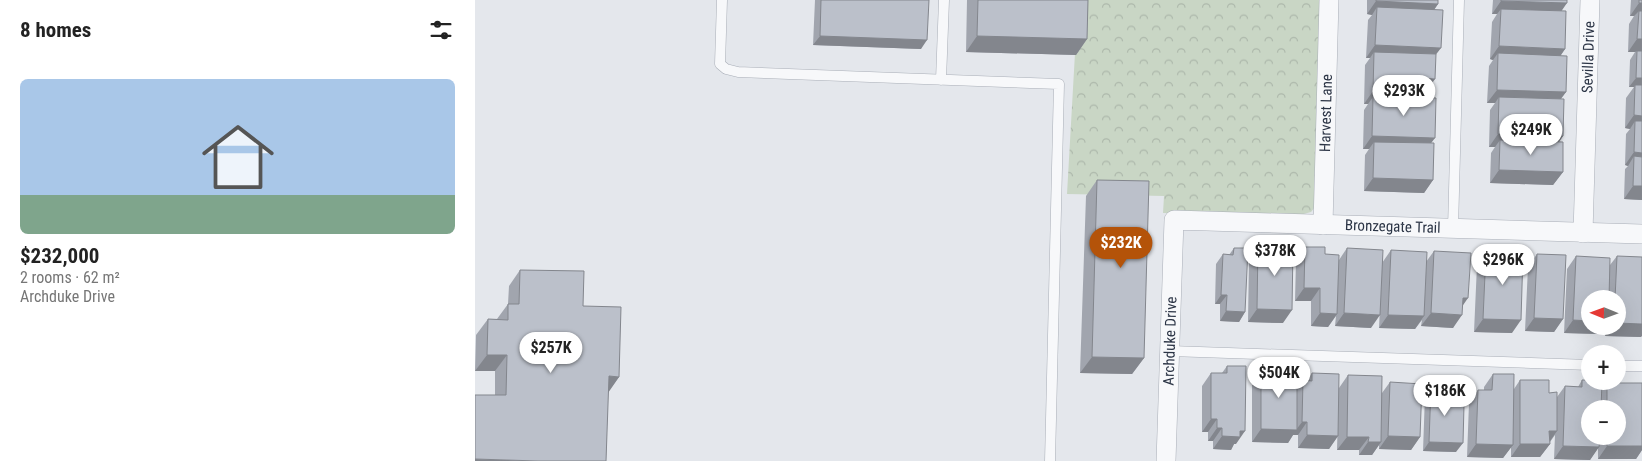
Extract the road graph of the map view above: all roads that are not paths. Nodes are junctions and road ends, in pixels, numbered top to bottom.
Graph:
1 (722, 0) edge
2 (945, 0) edge
3 (1329, 0) edge
4 (1459, 0) edge
5 (1590, 0) edge
6 (941, 80) junction
7 (1174, 220) joint
8 (1323, 225) junction
9 (1453, 229) junction
10 (1583, 233) junction
11 (1642, 234) edge
12 (1169, 351) junction
13 (1581, 365) edge
14 (1626, 366) edge
15 (1642, 366) edge
16 (1050, 461) edge
17 (1166, 461) edge

1 - 6 lane
2 - 6 lane
3 - 8 street, Harvest Lane
4 - 9 lane
5 - 10 street, Sevilla Drive
6 - 16 lane
7 - 8 street, Bronzegate Trail
7 - 12 street, Archduke Drive
8 - 9 street, Bronzegate Trail
9 - 10 street, Bronzegate Trail
10 - 11 street, Bronzegate Trail
12 - 13 lane
12 - 17 street, Archduke Drive
14 - 15 lane

